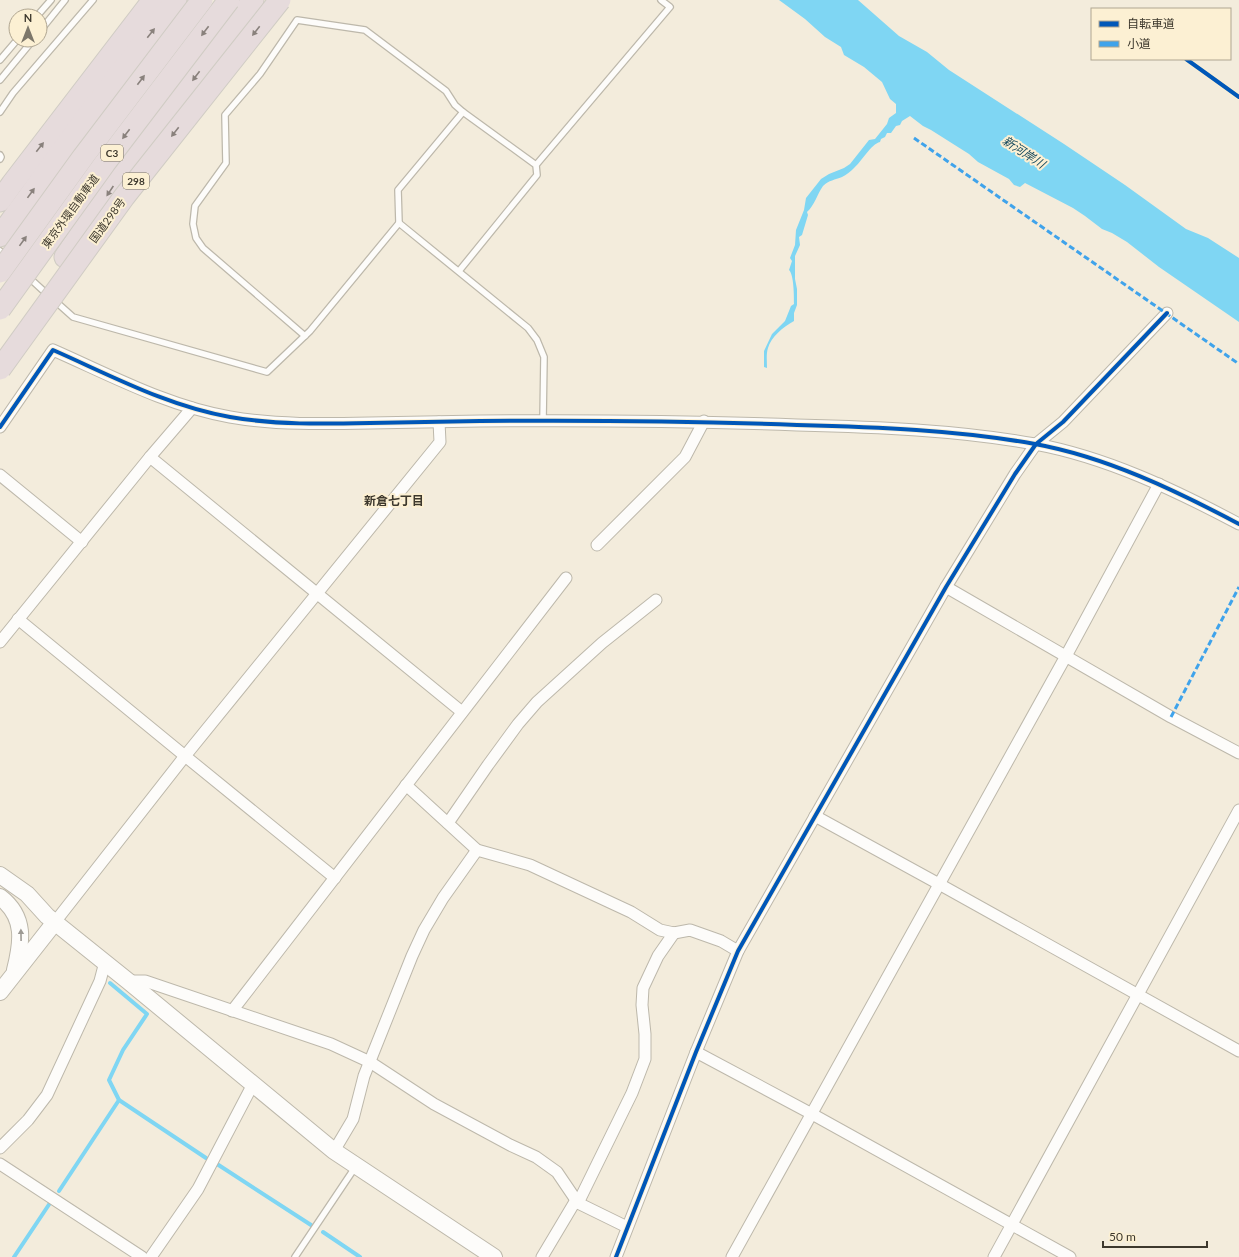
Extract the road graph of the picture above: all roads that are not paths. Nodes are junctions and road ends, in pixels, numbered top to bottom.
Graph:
1 (50, 0) edge
2 (65, 0) edge
3 (93, 0) edge
4 (153, 0) edge
5 (176, 0) edge
6 (202, 0) edge
7 (229, 0) edge
8 (253, 0) edge
9 (280, 0) edge
10 (661, 0) edge
11 (44, 8) edge
12 (48, 11) edge
13 (53, 15) junction
14 (48, 21) edge
15 (10, 48) edge
16 (26, 48) edge
17 (0, 60) edge
18 (0, 80) edge
19 (0, 112) edge
20 (462, 112) junction
21 (0, 155) edge
22 (0, 158) edge
23 (536, 165) junction
24 (0, 201) edge
25 (399, 223) junction
26 (0, 236) edge
27 (0, 252) edge
28 (459, 271) junction
29 (0, 272) edge
30 (0, 309) edge
31 (1167, 313) dead end
32 (305, 336) junction
33 (0, 352) edge
34 (0, 369) edge
35 (192, 408) junction
36 (543, 420) junction
37 (704, 421) junction
38 (439, 422) junction
39 (0, 427) edge
40 (1036, 444) junction
41 (150, 457) junction
42 (0, 476) edge
43 (1159, 484) junction
44 (1239, 524) edge
45 (82, 542) junction
46 (597, 545) dead end
47 (566, 578) dead end
48 (946, 587) junction
49 (317, 593) junction
50 (656, 600) dead end
51 (18, 619) junction
52 (0, 642) edge
53 (1066, 656) junction
54 (462, 712) junction
55 (1239, 753) edge
56 (185, 756) junction
57 (406, 785) junction
58 (1239, 810) edge
59 (815, 816) junction
60 (448, 823) junction
61 (477, 850) junction
62 (0, 875) edge
63 (335, 878) junction
64 (939, 884) junction
65 (0, 896) edge
66 (51, 919) junction
67 (674, 933) junction
68 (738, 951) junction
69 (105, 962) junction
70 (14, 974) junction
71 (128, 980) junction
72 (0, 992) edge
73 (1138, 994) junction
74 (232, 1011) junction
75 (1239, 1051) edge
76 (696, 1052) junction
77 (370, 1062) junction
78 (253, 1084) junction
79 (812, 1114) junction
80 (0, 1148) edge
81 (334, 1151) junction
82 (0, 1164) edge
83 (356, 1165) junction
84 (577, 1202) junction
85 (1012, 1224) junction
86 (627, 1227) junction
87 (142, 1257) edge
88 (151, 1257) edge
89 (295, 1257) edge
90 (494, 1257) edge
91 (542, 1257) edge
92 (616, 1257) edge
93 (732, 1257) edge
94 (994, 1257) edge
95 (1070, 1257) edge

1 - 11 lane
2 - 13 lane
3 - 19 lane
24 -> 4 highway
26 -> 5 highway
29 -> 6 highway, 東京外環自動車道 / C3, bridge
7 -> 30 highway, 東京外環自動車道 / C3, bridge
8 -> 33 highway
9 -> 34 highway, 国道298号 / 298, bridge
10 - 23 lane
12 - 13 lane
13 - 14 lane
15 - 17 lane
16 - 18 lane
20 - 23 lane
20 - 25 lane
20 - 32 lane
21 - 22 lane
23 - 28 lane
25 - 28 lane
25 - 32 lane
27 - 32 lane
28 - 36 lane
31 - 40 street
35 - 38 street
35 - 39 street
35 - 41 street
36 - 37 street
36 - 38 street
37 - 40 street
37 - 46 street
38 - 49 street
40 - 43 street
40 - 48 street
41 - 45 street
41 - 49 street
42 - 45 street
43 - 44 street
43 - 53 street
45 - 51 street
47 - 54 street
48 - 53 street
48 - 59 street
49 - 54 street
49 - 56 street
50 - 60 street
51 - 52 street
51 - 56 street
53 - 55 street
53 - 64 street
54 - 57 street
56 - 63 street
56 - 66 street
57 - 60 street
57 - 63 street
58 - 73 street
59 - 64 street
59 - 68 street
60 - 61 street
61 - 67 street
61 - 77 street
62 - 66 street
63 - 74 street
64 - 73 street
64 - 79 street
65 - 66 street
70 -> 65 street
66 - 69 street
66 - 70 street
67 - 68 street
67 - 84 street
68 - 76 street
69 - 71 street
69 - 80 street
70 - 72 street
71 - 74 street
71 - 78 street
73 - 75 street
73 - 85 street
74 - 77 street
76 - 79 street
76 - 86 street
77 - 81 street
77 - 84 street
78 - 81 street
78 - 88 street
79 - 85 street
79 - 93 street
81 - 83 street
82 - 87 street
83 - 89 lane
83 - 90 street
84 - 86 street
84 - 91 street
85 - 94 street
85 - 95 street
86 - 92 street

